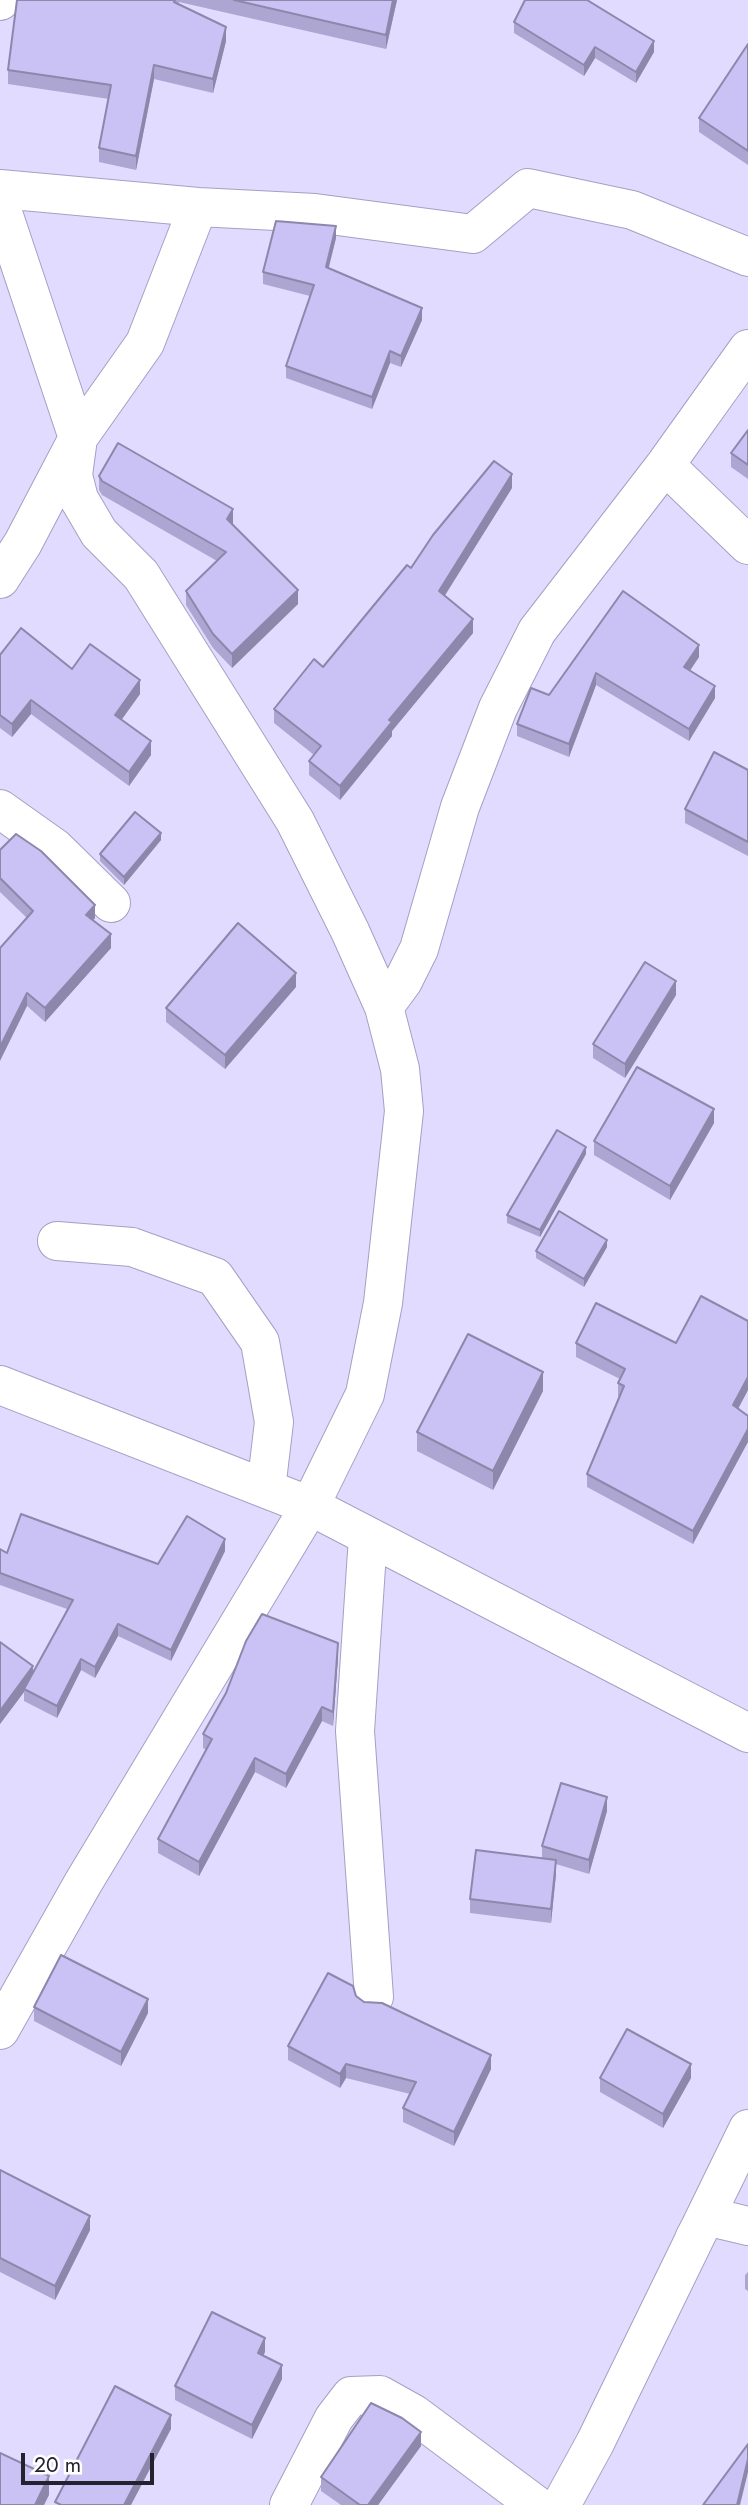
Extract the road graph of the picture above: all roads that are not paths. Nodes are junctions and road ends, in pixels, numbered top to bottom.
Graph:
1 (0, 189) edge
2 (0, 205) edge
3 (198, 207) junction
4 (748, 257) edge
5 (748, 349) edge
6 (78, 438) junction
7 (665, 465) junction
8 (99, 533) junction
9 (23, 543) junction
10 (748, 545) edge
11 (0, 579) edge
12 (0, 809) edge
13 (111, 903) dead end
14 (384, 1007) junction
15 (57, 1241) dead end
16 (0, 1385) edge
17 (266, 1489) junction
18 (310, 1506) junction
19 (368, 1536) junction
20 (748, 1733) edge
21 (374, 1997) dead end
22 (0, 2030) edge
23 (748, 2129) edge
24 (748, 2226) edge
25 (685, 2257) junction
26 (289, 2505) edge
27 (536, 2505) edge
28 (561, 2505) edge

1 - 3 street
2 - 6 street
3 - 4 street
3 - 6 street
5 - 7 street
6 - 8 street
6 - 9 street
7 - 10 street
7 - 14 street
8 - 9 street
8 - 14 street
9 - 11 street
12 - 13 street
14 - 18 street
15 - 17 street
16 - 17 street
17 - 18 street
18 - 19 street
18 - 22 street
19 - 20 street
19 - 21 street
23 - 25 street
24 - 25 street
25 - 28 street
26 - 27 street

